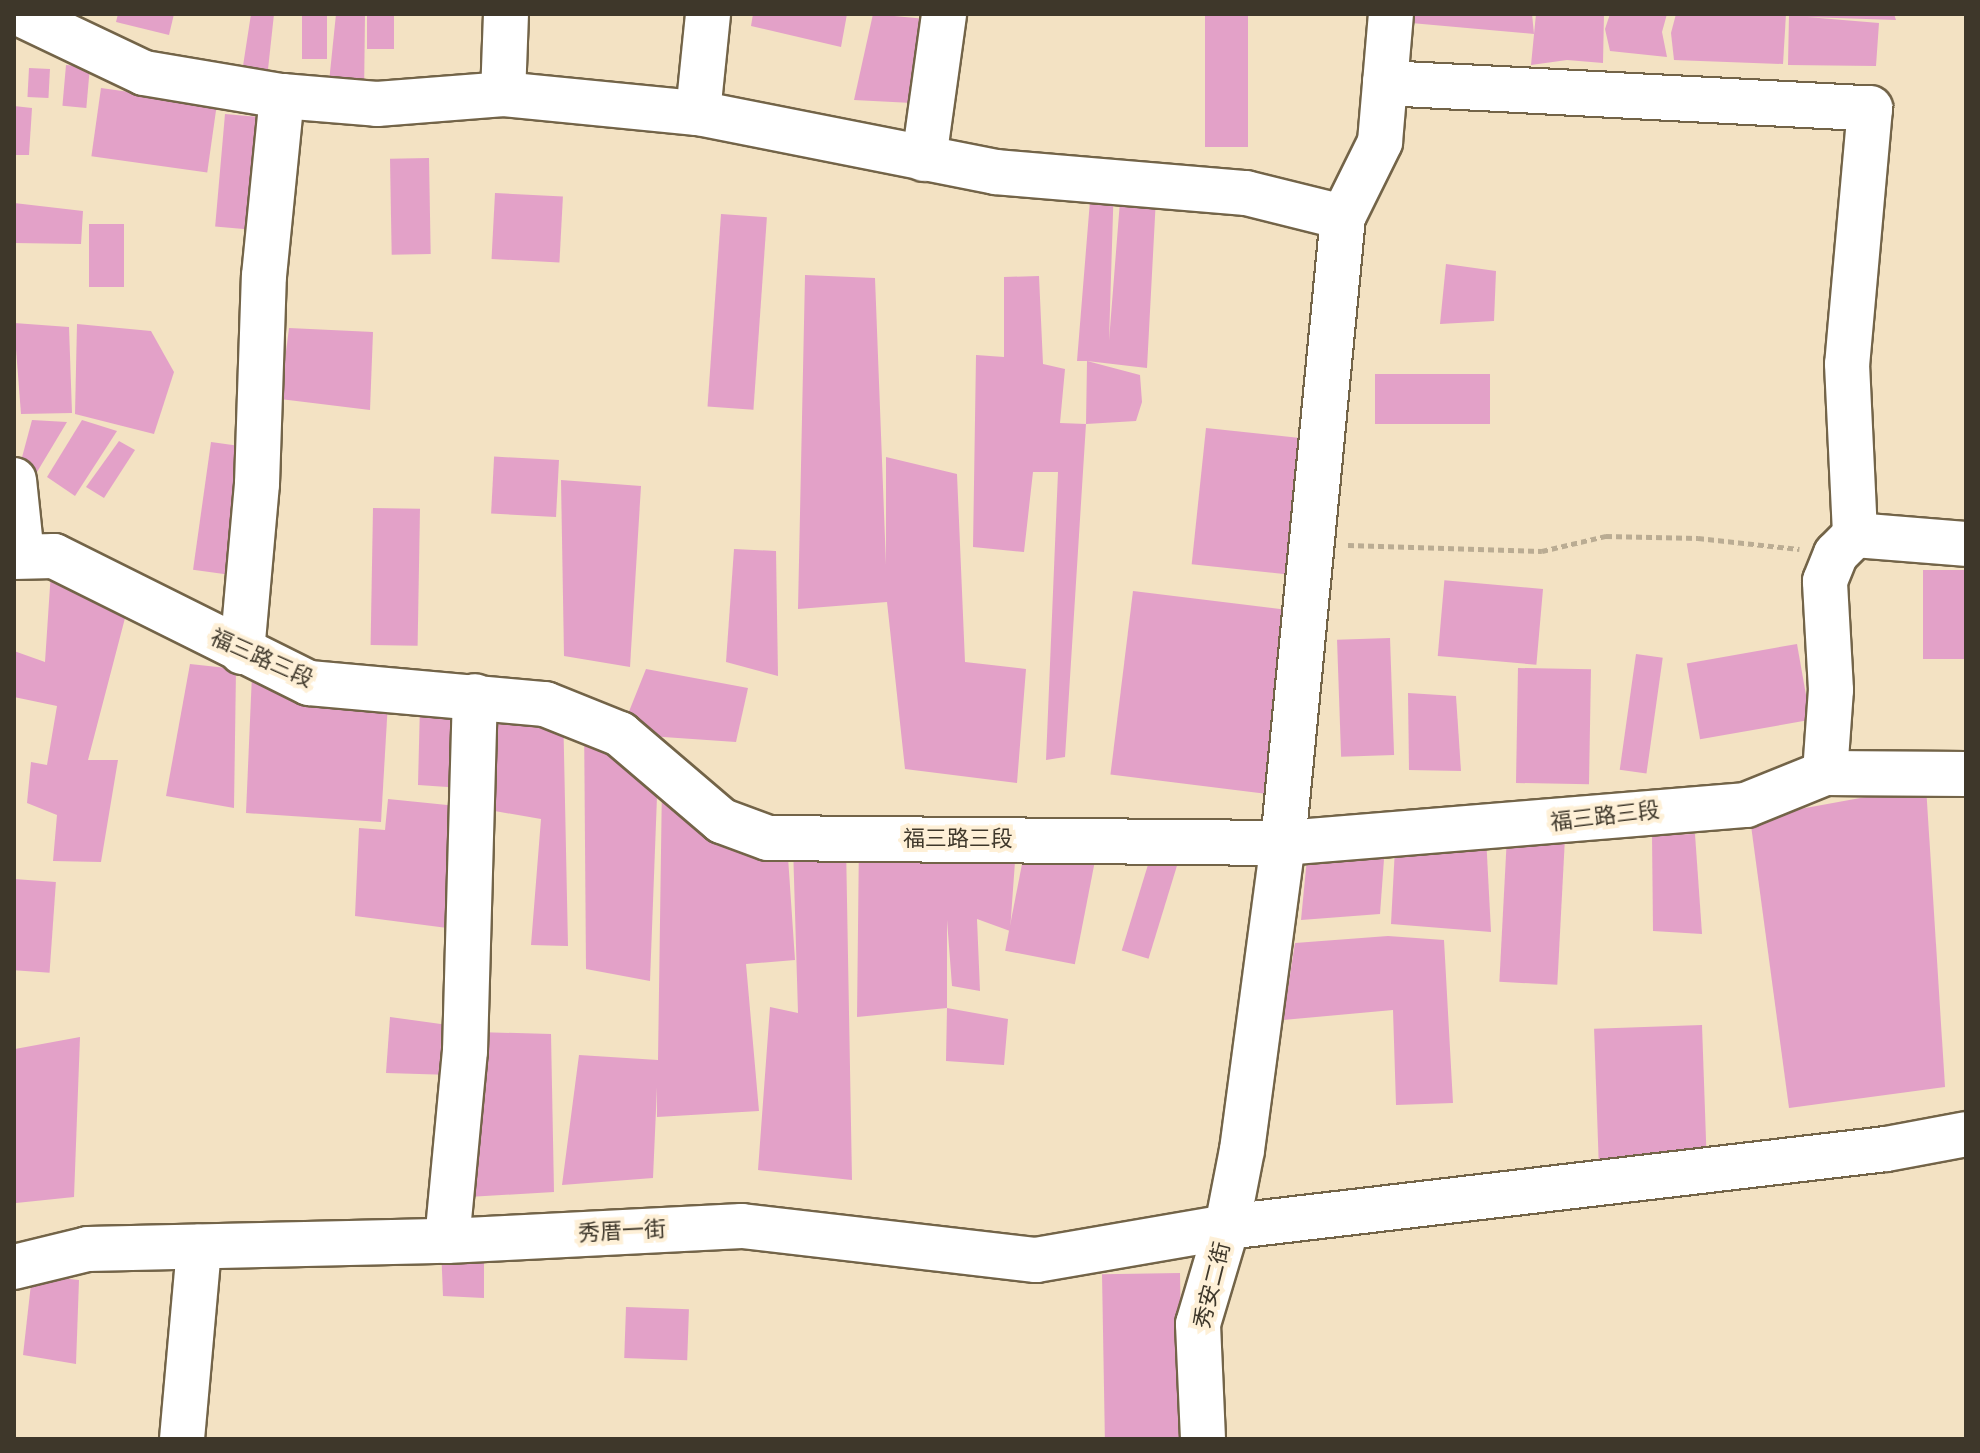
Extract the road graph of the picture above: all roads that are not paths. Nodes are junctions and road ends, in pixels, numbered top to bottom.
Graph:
1 (20, 14) edge
2 (506, 14) edge
3 (708, 14) edge
4 (944, 14) edge
5 (1391, 14) edge
6 (1385, 83) junction
7 (503, 94) junction
8 (282, 96) junction
9 (698, 113) junction
10 (924, 159) junction
11 (1343, 217) junction
12 (14, 480) edge
13 (1845, 544) junction
14 (1966, 544) edge
15 (18, 556) edge
16 (242, 652) junction
17 (475, 696) junction
18 (1825, 773) junction
19 (1966, 774) edge
20 (1283, 843) junction
21 (1966, 1134) edge
22 (1227, 1227) junction
23 (447, 1241) junction
24 (199, 1247) junction
25 (14, 1267) edge
26 (182, 1439) edge
27 (1203, 1439) edge

1 - 8 street
2 - 7 street
3 - 9 street
4 - 10 street
5 - 6 street
6 - 11 street
6 - 13 street
7 - 8 street
7 - 9 street
8 - 16 street
9 - 10 street
10 - 11 street
11 - 20 street, 秀安二街
12 - 15 street
13 - 14 street
13 - 18 street
15 - 16 street, 福三路三段
16 - 17 street, 福三路三段
17 - 20 street, 福三路三段
17 - 23 street
18 - 19 street, 福三路三段
18 - 20 street, 福三路三段
20 - 22 street, 秀安二街
21 - 22 street, 秀厝一街
22 - 23 street, 秀厝一街
22 - 27 street, 秀安二街
23 - 24 street, 秀厝一街
24 - 25 street, 秀厝一街
24 - 26 street

